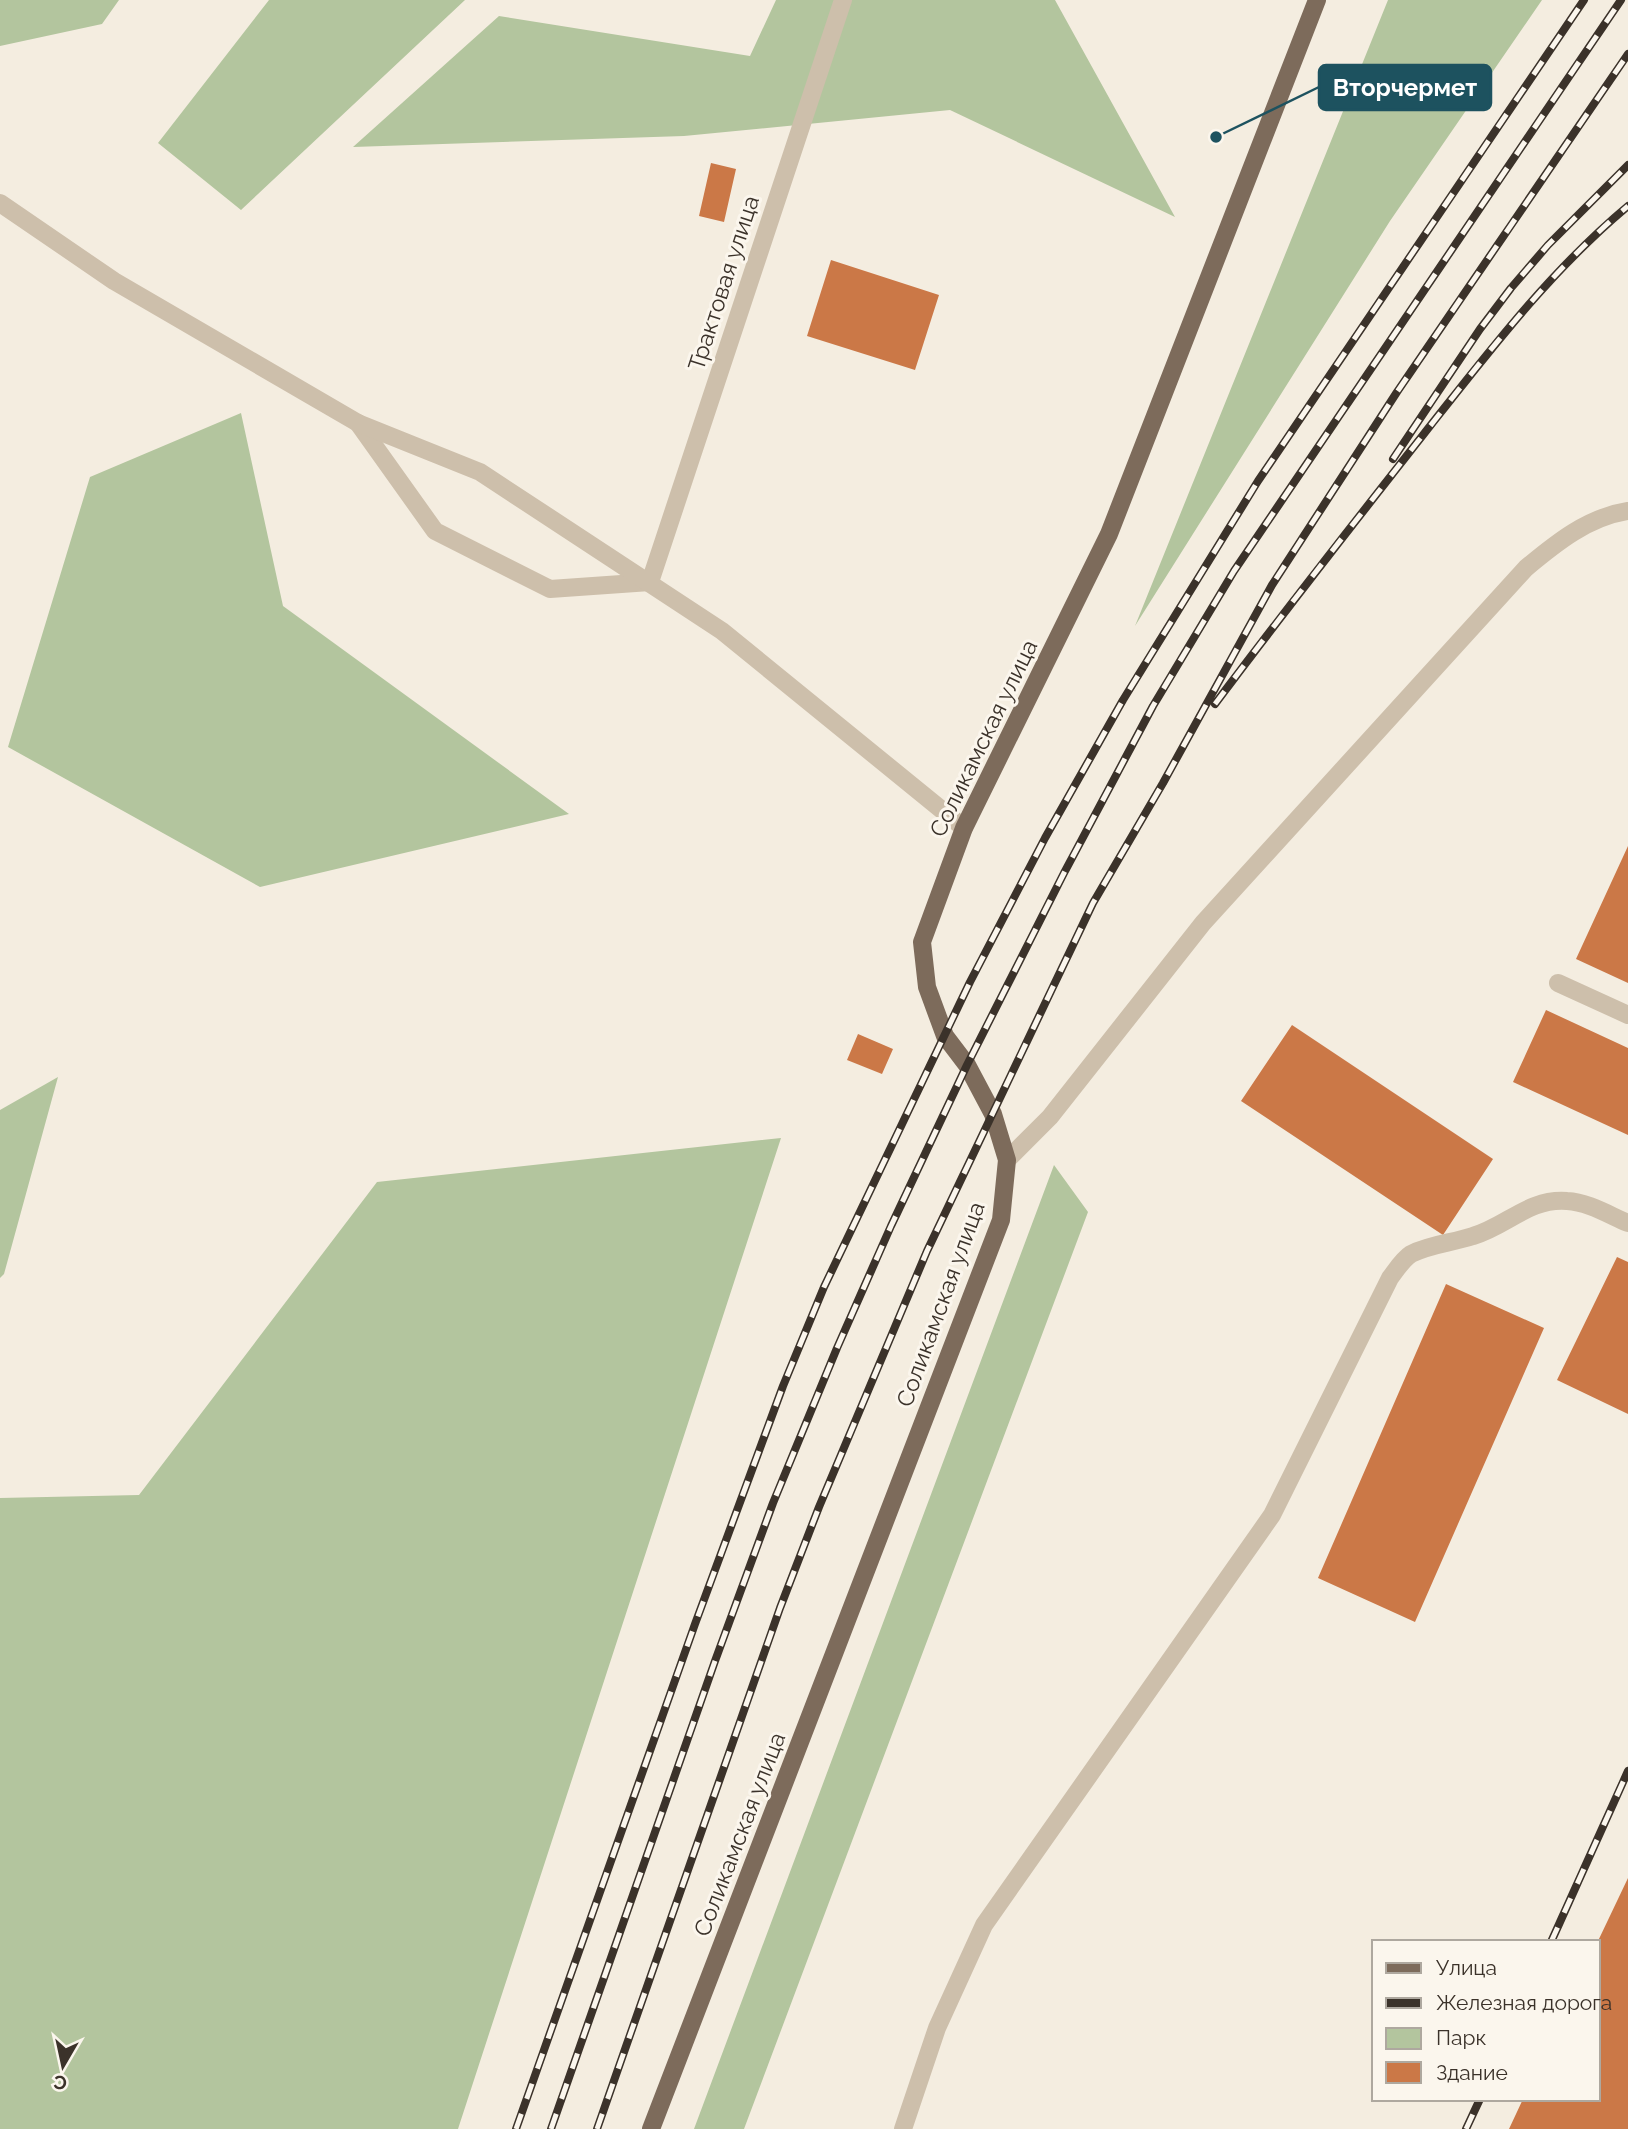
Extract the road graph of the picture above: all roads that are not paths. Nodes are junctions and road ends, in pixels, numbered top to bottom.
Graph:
1 (842, 0) edge
2 (1317, 0) edge
3 (0, 203) edge
4 (358, 423) junction
5 (1627, 509) edge
6 (650, 582) junction
7 (964, 828) junction
8 (1558, 983) dead end
9 (1628, 1015) edge
10 (1007, 1160) junction
11 (1628, 1223) edge
12 (651, 2129) edge
13 (903, 2129) edge

1 - 6 street, Трактовая улица
2 - 7 main road, Соликамская улица
3 - 4 street
4 - 6 street
4 - 6 street
5 - 10 street
6 - 7 street
7 - 10 main road, Соликамская улица
8 - 9 street
10 - 12 main road, Соликамская улица
11 - 13 street

